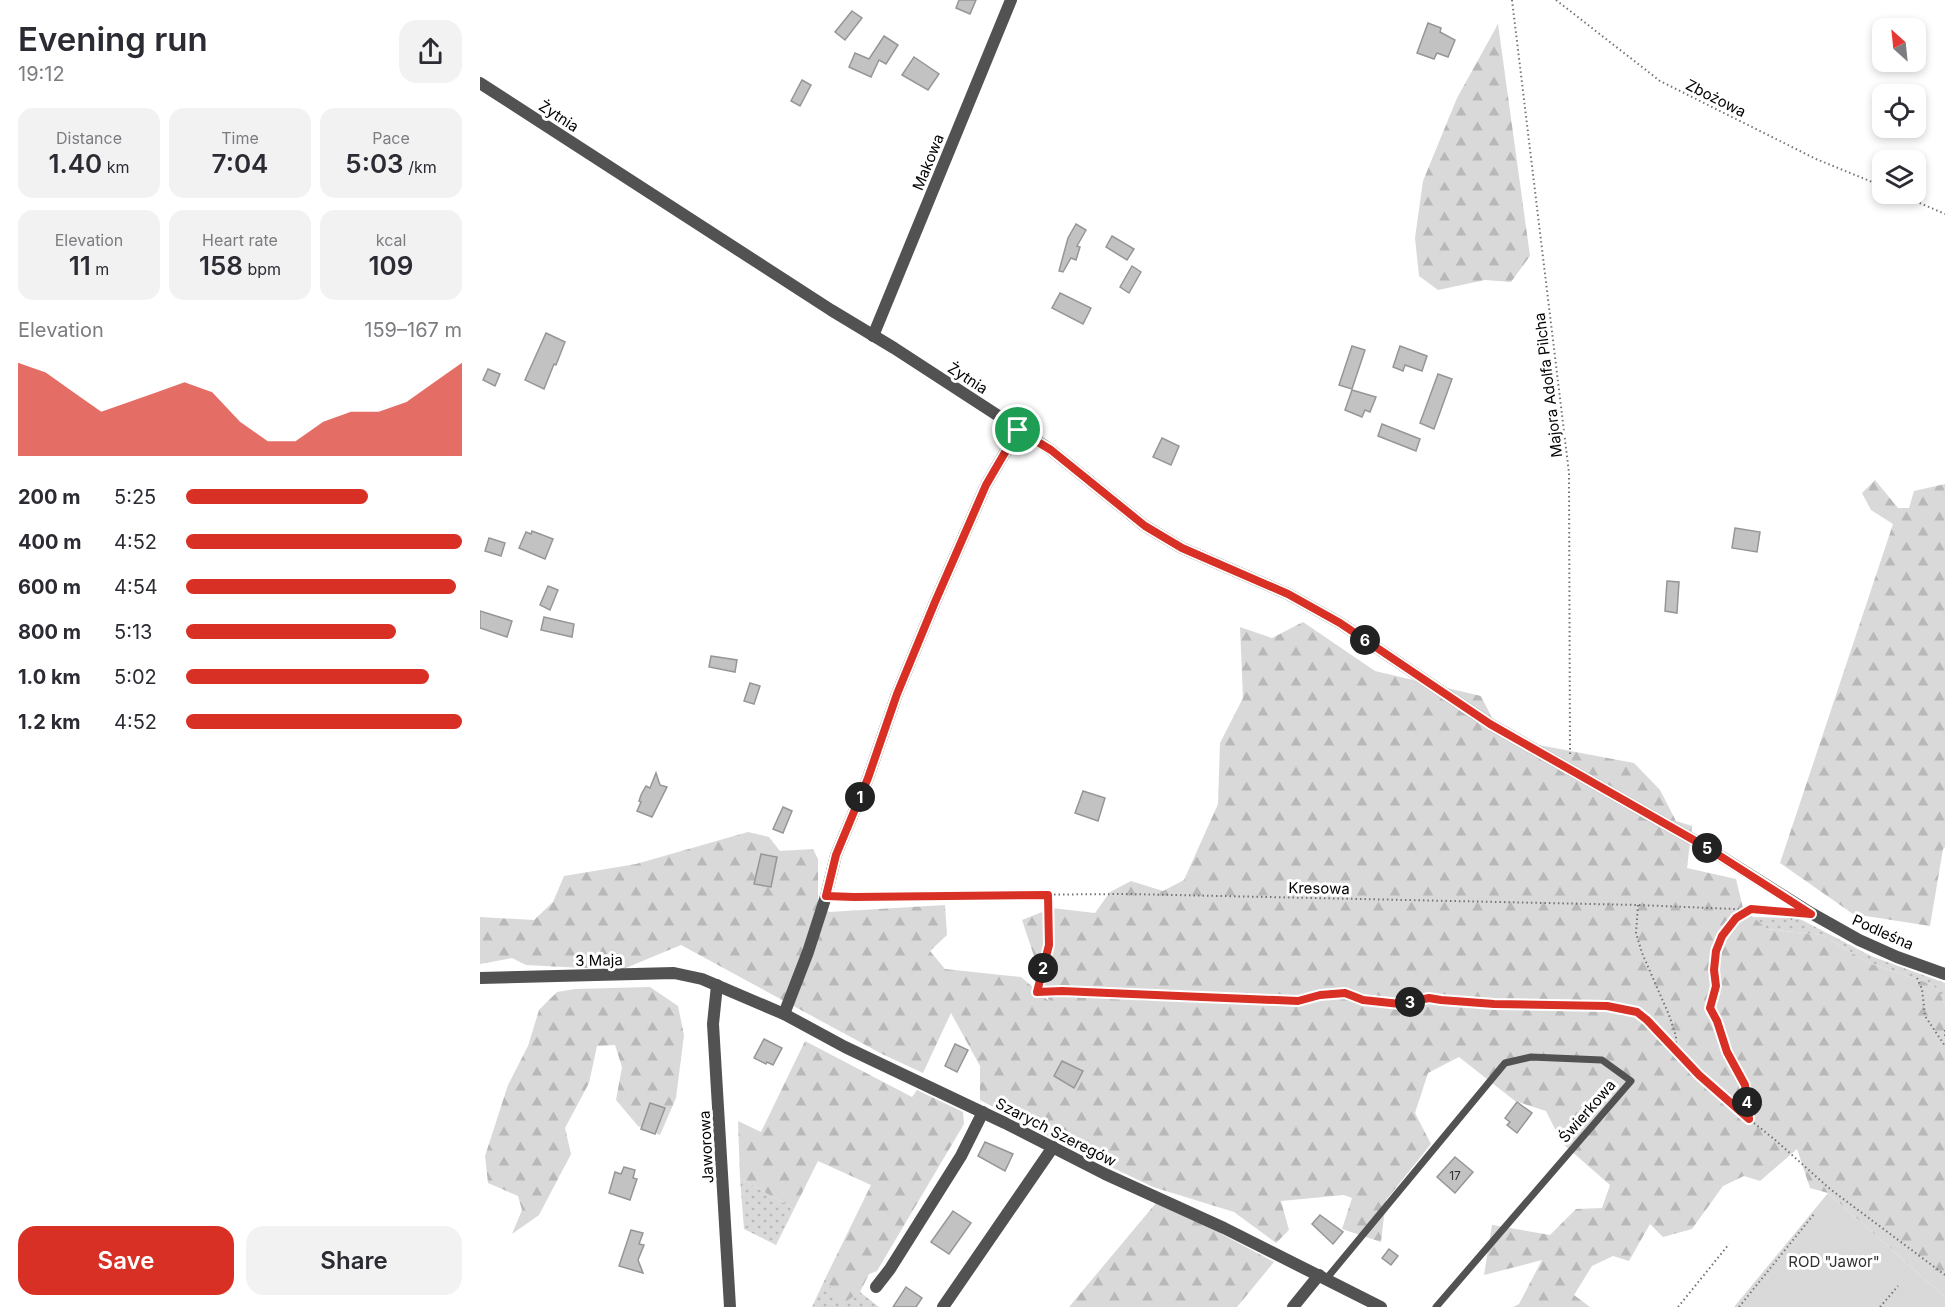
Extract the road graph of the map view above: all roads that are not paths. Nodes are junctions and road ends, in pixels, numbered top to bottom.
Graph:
1 (1011, 0) edge
2 (480, 82) edge
3 (873, 336) junction
4 (1018, 430) junction
5 (1811, 914) joint
6 (1945, 974) edge
7 (480, 978) edge
8 (717, 985) junction
9 (784, 1014) junction
10 (983, 1112) junction
11 (1053, 1147) junction
12 (1323, 1277) junction
13 (876, 1287) dead end
14 (730, 1307) edge
15 (943, 1307) edge
16 (1293, 1307) edge
17 (1381, 1307) edge
18 (1436, 1307) edge

1 - 3 street, Makowa
2 - 3 street, Żytnia
3 - 4 street, Żytnia
4 - 5 street, Żytnia
4 - 9 street
5 - 6 street, Podleśna
7 - 8 street, 3 Maja
8 - 9 street, Szarych Szeregów
8 - 14 street, Jaworowa
9 - 10 street, Szarych Szeregów
10 - 11 street, Szarych Szeregów
10 - 13 street
11 - 12 street, Szarych Szeregów
11 - 15 street
12 - 16 street
12 - 17 street, Szarych Szeregów
12 - 18 lane, Świerkowa

